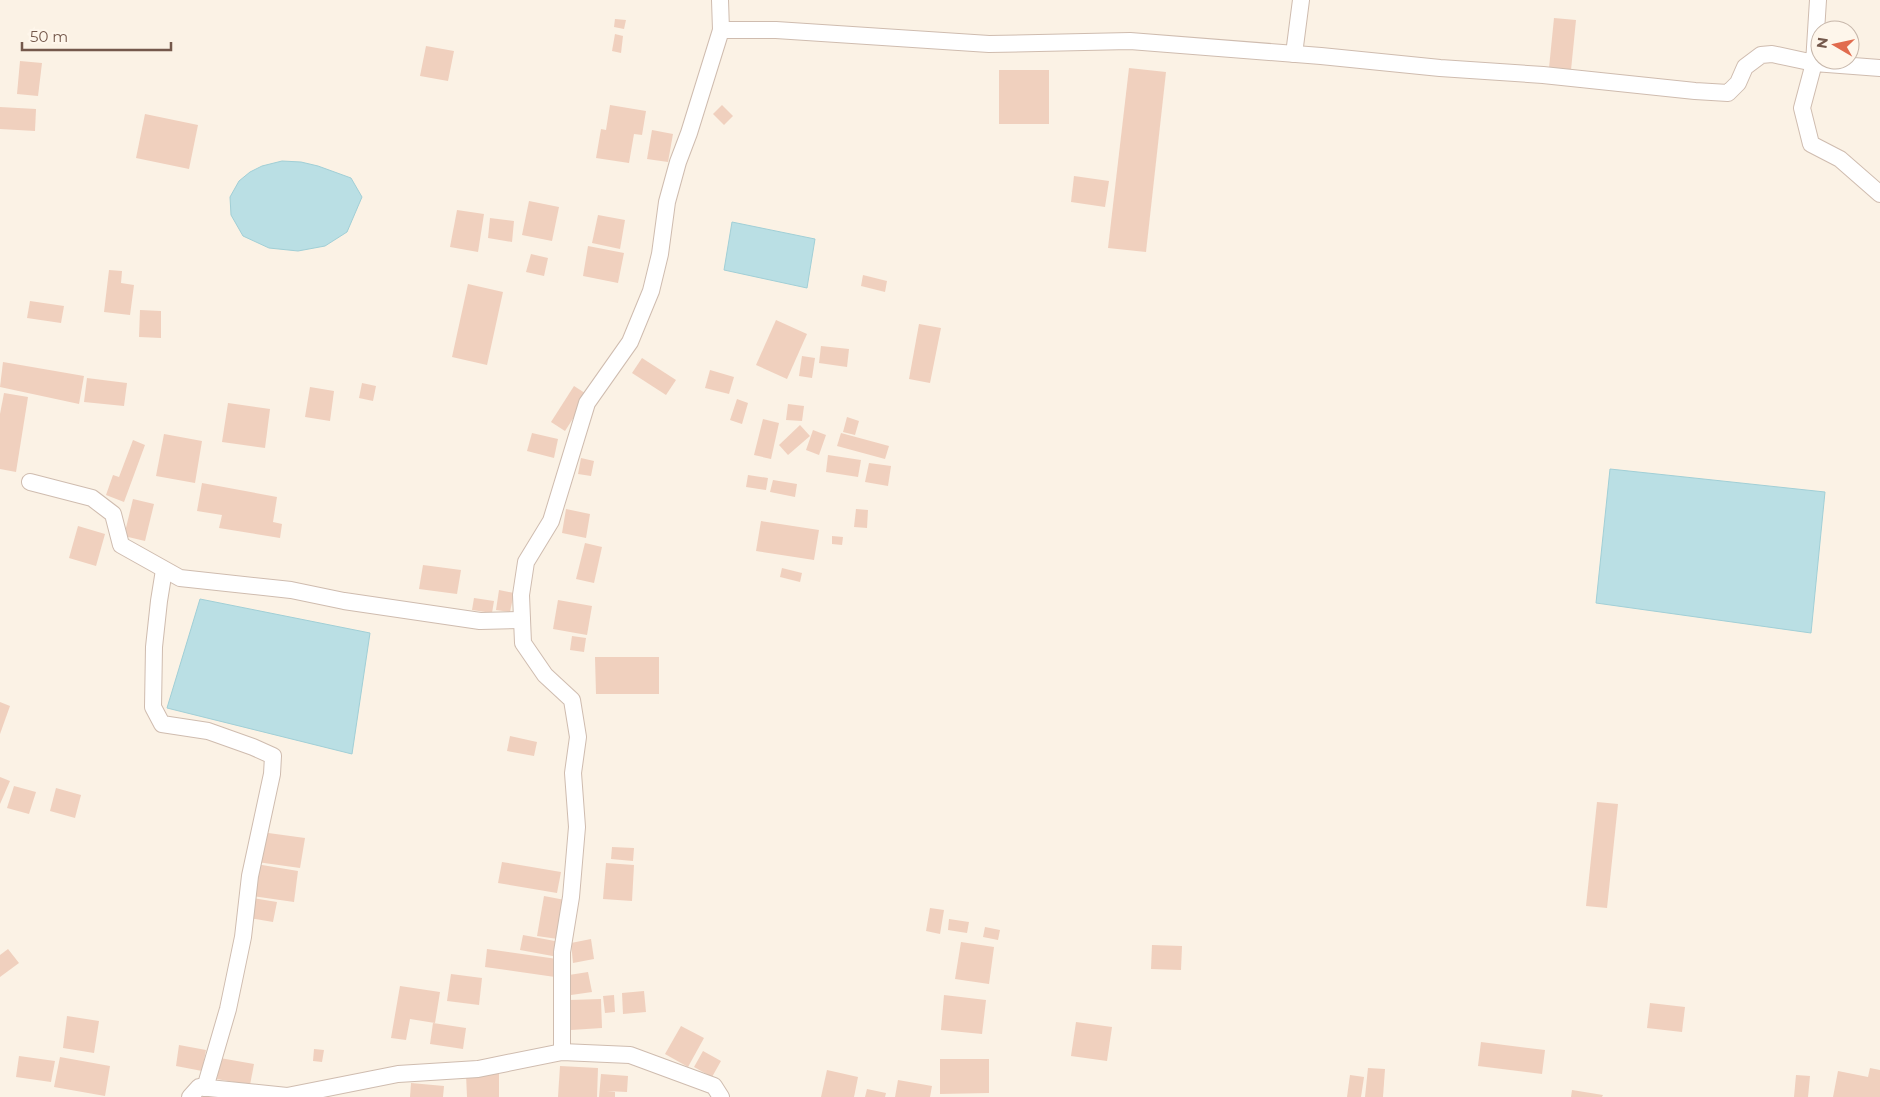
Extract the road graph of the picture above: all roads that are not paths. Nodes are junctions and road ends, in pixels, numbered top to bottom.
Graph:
1 (720, 0) edge
2 (1301, 0) edge
3 (1818, 0) edge
4 (1817, 20) edge
5 (721, 30) junction
6 (1294, 54) junction
7 (1810, 62) edge
8 (1860, 66) edge
9 (1880, 68) edge
10 (1812, 70) edge
11 (1880, 194) edge
12 (30, 482) dead end
13 (164, 570) junction
14 (522, 620) junction
15 (562, 1052) junction
16 (205, 1088) junction
17 (190, 1097) edge
18 (721, 1097) edge

1 - 5 street
2 - 6 street
3 - 4 street
5 - 6 street
5 - 14 street
6 - 7 street
8 - 9 street
10 - 11 street
12 - 13 street
13 - 14 street
13 - 16 street
14 - 15 street
15 - 16 street
15 - 18 street
16 - 17 street

